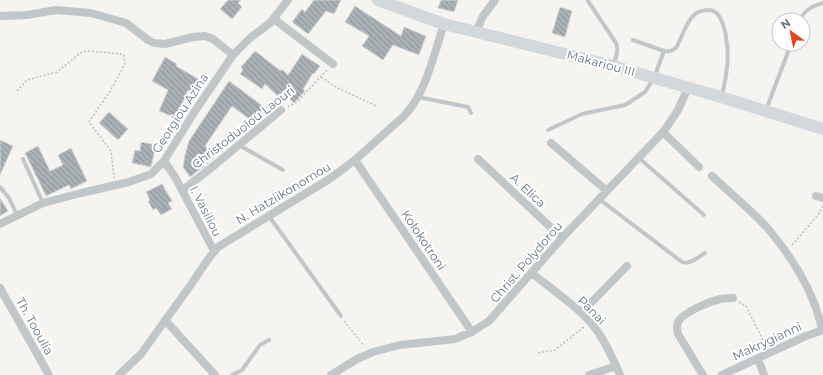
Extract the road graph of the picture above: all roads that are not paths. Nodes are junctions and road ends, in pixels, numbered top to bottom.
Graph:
1 (288, 0) edge
2 (378, 0) edge
3 (495, 0) edge
4 (588, 1) dead end
5 (823, 3) edge
6 (805, 12) edge
7 (0, 16) edge
8 (274, 18) junction
9 (444, 24) junction
10 (476, 32) junction
11 (633, 40) dead end
12 (664, 51) junction
13 (788, 52) edge
14 (234, 55) junction
15 (333, 64) road end
16 (613, 66) junction
17 (654, 78) junction
18 (688, 88) junction
19 (418, 97) junction
20 (721, 97) junction
21 (281, 110) road end
22 (766, 111) junction
23 (471, 113) dead end
24 (823, 129) edge
25 (548, 130) dead end
26 (662, 132) junction
27 (551, 143) dead end
28 (239, 145) junction
29 (639, 158) junction
30 (23, 159) dead end
31 (478, 159) dead end
32 (355, 160) junction
33 (164, 161) junction
34 (699, 167) dead end
35 (283, 170) dead end
36 (712, 176) dead end
37 (0, 187) edge
38 (183, 190) junction
39 (607, 190) junction
40 (599, 199) junction
41 (43, 203) junction
42 (17, 215) junction
43 (269, 215) junction
44 (704, 215) dead end
45 (0, 224) edge
46 (562, 238) junction
47 (214, 251) junction
48 (705, 253) dead end
49 (627, 266) dead end
50 (532, 273) junction
51 (0, 288) edge
52 (733, 298) road end
53 (580, 313) junction
54 (341, 316) road end
55 (165, 320) junction
56 (823, 330) edge
57 (472, 332) junction
58 (269, 340) dead end
59 (758, 359) junction
60 (616, 366) junction
61 (49, 375) edge
62 (119, 375) edge
63 (215, 375) edge
64 (232, 375) edge
65 (331, 375) edge
66 (589, 375) edge
67 (620, 375) edge
68 (703, 375) edge
69 (722, 375) edge
70 (764, 375) edge

1 - 8 street, Georgiou Azina
2 - 9 main road, Makariou III
3 - 10 street
4 - 16 lane
5 - 6 lane
7 - 14 street
8 - 14 street, Georgiou Azina
8 - 15 street
9 - 10 main road, Makariou III
9 - 19 street, N. Hatziikonomou
10 - 16 main road, Makariou III
11 - 12 lane
12 - 17 lane
12 - 20 lane
13 - 22 lane
14 - 33 street, Georgiou Azina
16 - 17 main road, Makariou III
17 - 18 main road, Makariou III
17 - 25 lane
18 - 20 main road, Makariou III
18 - 26 street, Christ. Polydorou
19 - 23 lane
19 - 32 street, N. Hatziikonomou
20 - 22 main road, Makariou III
21 - 28 street, Christoduolou Laouri
22 - 24 main road, Makariou III
26 - 29 street, Christ. Polydorou
26 - 34 street
27 - 39 street
28 - 35 lane
28 - 38 street, Christoduolou Laouri
29 - 39 street, Christ. Polydorou
29 - 44 lane
30 - 41 lane
31 - 46 street, A. Elica
32 - 43 street, N. Hatziikonomou
32 - 57 street, Kolokotroni
33 - 38 street, I. Vasiliou
33 - 41 street, Georgiou Azina
36 - 56 street
37 - 42 lane
38 - 47 street, I. Vasiliou
39 - 40 street, Christ. Polydorou
40 - 46 street, Christ. Polydorou
40 - 48 lane
41 - 42 street, Georgiou Azina
42 - 45 street, Georgiou Azina
43 - 47 street, N. Hatziikonomou
43 - 54 lane
46 - 50 street, Christ. Polydorou
47 - 55 street, N. Hatziikonomou
49 - 53 street
50 - 53 street, Panai
50 - 57 street, Christ. Polydorou
51 - 61 street, Th. Tooulia
52 - 68 street
53 - 60 street, Panai
55 - 62 street, N. Hatziikonomou
55 - 63 street
56 - 59 street, Makrygianni
57 - 65 street, Christ. Polydorou
58 - 64 lane
59 - 69 street, Makrygianni
59 - 70 street
60 - 66 street
60 - 67 street, Panai

